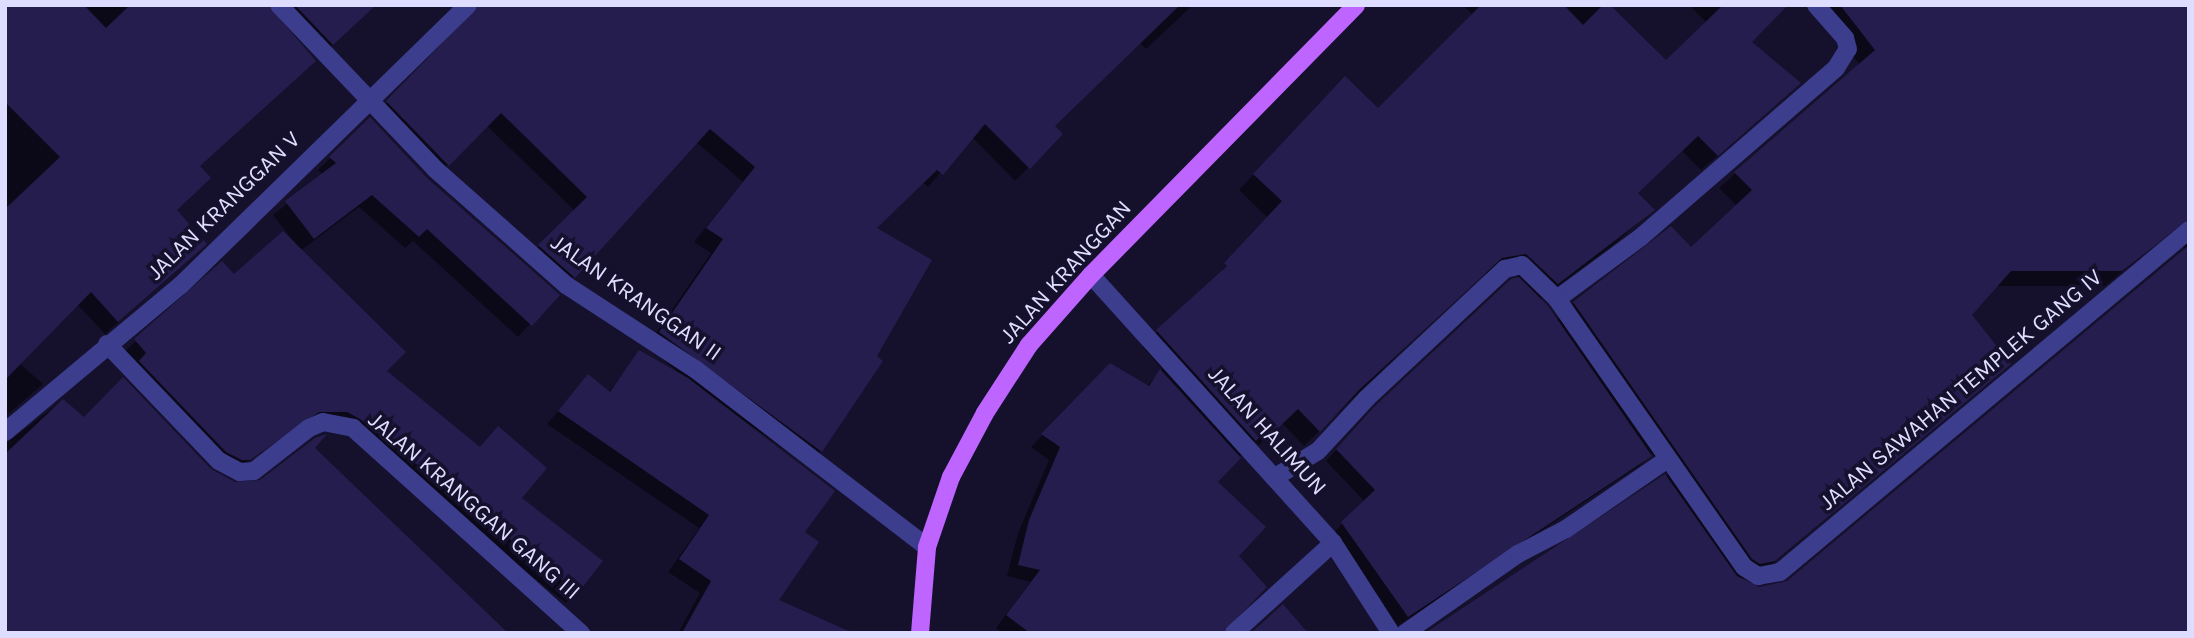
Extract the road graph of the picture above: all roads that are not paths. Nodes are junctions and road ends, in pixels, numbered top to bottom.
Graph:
1 (279, 5) edge
2 (468, 5) edge
3 (1356, 5) edge
4 (1816, 5) edge
5 (369, 101) junction
6 (2189, 230) edge
7 (1091, 275) junction
8 (1557, 299) junction
9 (107, 344) junction
10 (5, 432) edge
11 (1666, 460) junction
12 (1276, 476) junction
13 (1333, 543) junction
14 (927, 547) junction
15 (581, 633) edge
16 (920, 633) edge
17 (1234, 633) edge
18 (1391, 633) edge
19 (1405, 633) edge

1 - 5 street, JALAN KRANGGAN II
2 - 5 street, JALAN KRANGGAN V
3 - 7 main road, JALAN KRANGGAN
4 - 8 street
5 - 9 street, JALAN KRANGGAN V
5 - 14 street, JALAN KRANGGAN II
6 - 11 street, JALAN SAWAHAN TEMPLEK GANG IV
7 - 12 street, JALAN HALIMUN
7 - 14 main road, JALAN KRANGGAN
8 - 11 street
8 - 12 street
9 - 10 street, JALAN KRANGGAN V
9 - 15 street, JALAN KRANGGAN GANG III
11 - 19 street
12 - 13 street, JALAN HALIMUN
13 - 17 street
13 - 18 street, JALAN HALIMUN
14 - 16 main road, JALAN KRANGGAN

